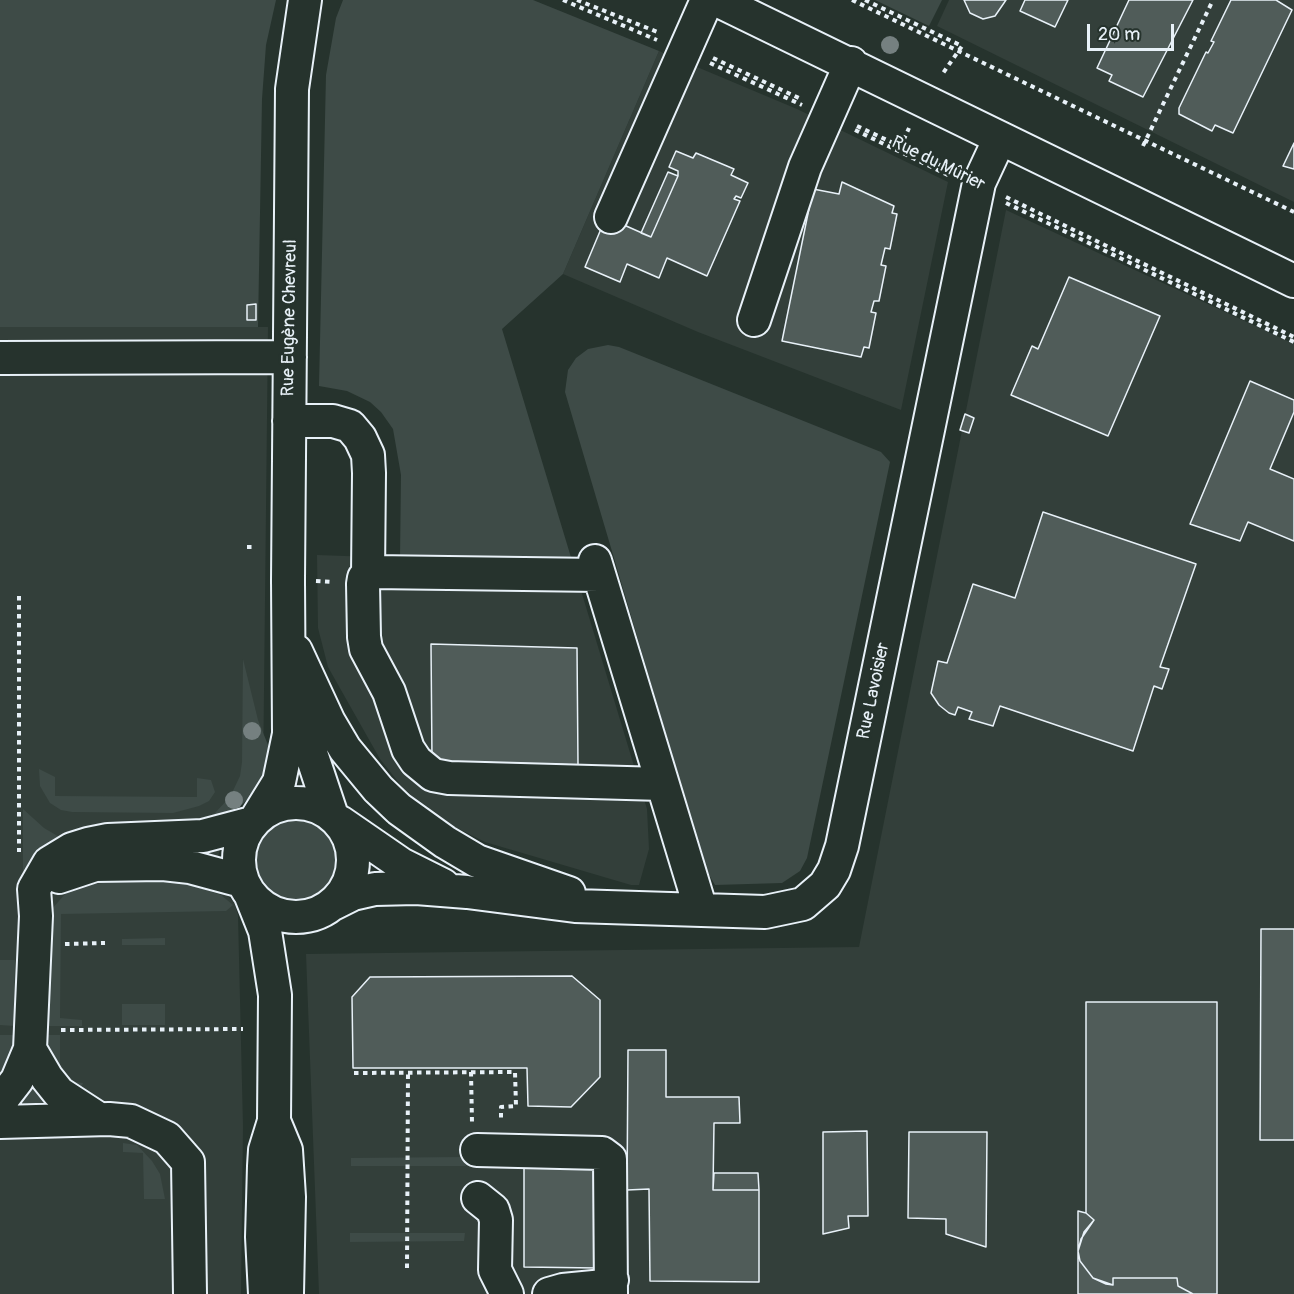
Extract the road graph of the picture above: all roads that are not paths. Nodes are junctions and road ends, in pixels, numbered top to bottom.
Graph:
1 (305, 0) edge
2 (707, 0) edge
3 (717, 0) edge
4 (851, 63) junction
5 (1000, 138) junction
6 (611, 217) dead end
7 (1294, 281) edge
8 (754, 320) dead end
9 (290, 357) junction
10 (0, 358) edge
11 (289, 421) junction
12 (368, 575) junction
13 (289, 636) junction
14 (662, 784) junction
15 (335, 819) junction
16 (255, 820) junction
17 (247, 889) junction
18 (467, 892) junction
19 (618, 908) junction
20 (325, 909) junction
21 (701, 910) junction
22 (36, 916) junction
23 (275, 995) junction
24 (31, 1040) junction
25 (0, 1102) edge
26 (99, 1119) junction
27 (274, 1121) junction
28 (0, 1122) edge
29 (483, 1141) road end
30 (478, 1198) dead end
31 (611, 1287) edge
32 (190, 1294) edge
33 (265, 1294) edge
34 (287, 1294) edge
35 (507, 1294) edge
36 (549, 1294) edge

1 - 9 street, Rue Eugène Chevreul
2 - 6 street
3 - 4 street
4 - 5 street
4 - 8 street
5 - 7 street
5 - 21 street, Rue Lavoisier
9 - 10 street
9 - 11 street, Rue Eugène Chevreul
11 - 12 street
11 - 13 street, Rue Eugène Chevreul
12 - 14 street
12 - 14 street
13 - 15 street, Rue Eugène Chevreul
13 - 16 street, Rue Eugène Chevreul
13 - 19 street
14 - 21 street
15 - 16 street
15 - 18 street, Rue Lavoisier
15 - 20 street
16 - 17 street
16 - 22 street
17 - 20 street
17 - 22 street
17 - 23 street
18 - 19 street, Rue Lavoisier
18 - 20 street, Rue Lavoisier
19 - 21 street, Rue Lavoisier
20 - 23 street
22 - 24 street
23 - 27 street
24 - 25 street
24 - 26 street
26 - 28 street
26 - 32 street
27 - 33 street
27 - 34 street
29 - 31 street
30 - 35 street
31 - 36 street

